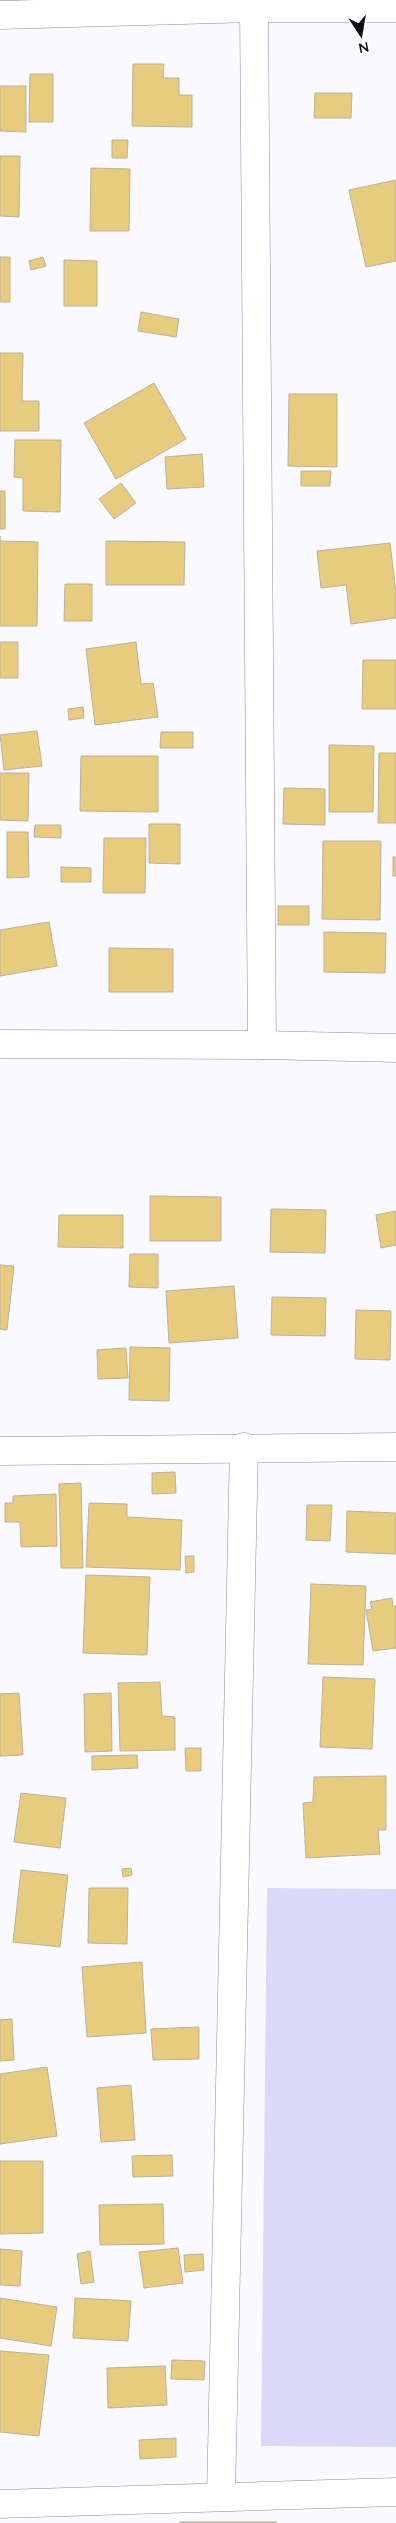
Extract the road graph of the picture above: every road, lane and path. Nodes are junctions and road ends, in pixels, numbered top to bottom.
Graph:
1 (254, 8) junction
2 (396, 8) edge
3 (0, 15) edge
4 (0, 1044) edge
5 (262, 1045) junction
6 (396, 1048) edge
7 (244, 1447) junction
8 (396, 1447) edge
9 (0, 1452) edge
10 (396, 2492) edge
11 (221, 2497) junction
12 (0, 2504) edge

1 - 2 street
1 - 3 street
1 - 5 street
4 - 5 street
5 - 6 street
7 - 8 street
7 - 9 street
7 - 11 street
10 - 11 street
11 - 12 street

